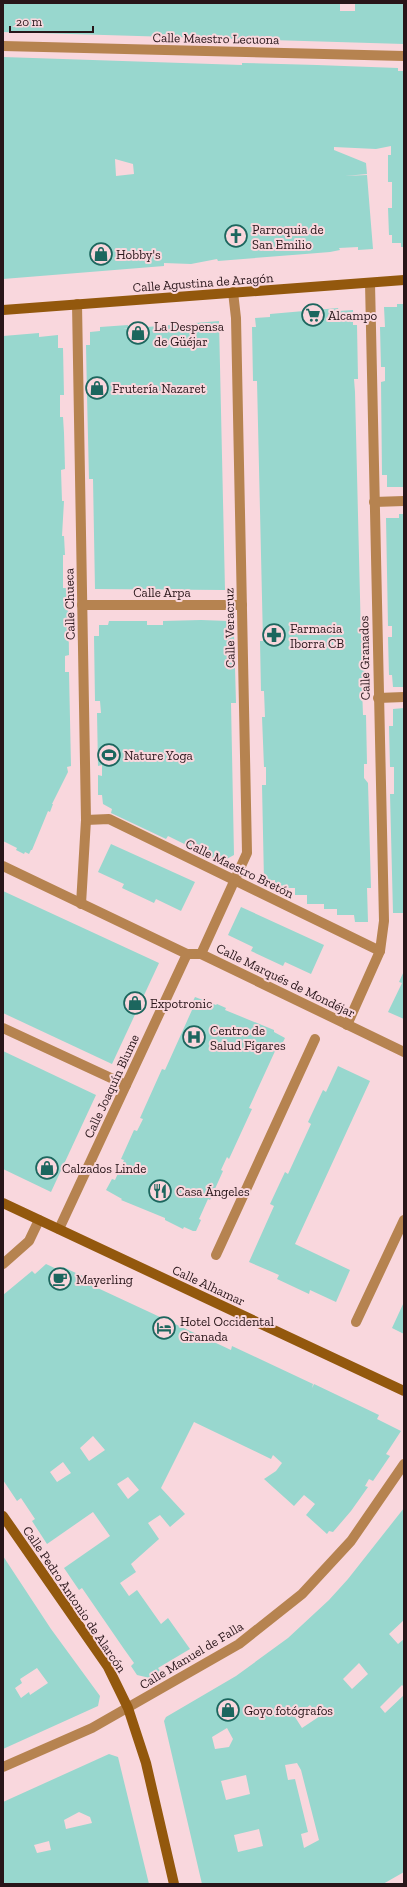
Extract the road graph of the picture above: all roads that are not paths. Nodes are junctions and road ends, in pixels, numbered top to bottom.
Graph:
1 (3, 46) edge
2 (404, 56) edge
3 (404, 280) edge
4 (370, 283) junction
5 (233, 292) junction
6 (78, 304) junction
7 (3, 310) edge
8 (404, 500) edge
9 (374, 502) junction
10 (82, 605) junction
11 (242, 605) junction
12 (404, 697) edge
13 (378, 698) junction
14 (86, 820) junction
15 (3, 866) edge
16 (235, 880) junction
17 (81, 904) junction
18 (380, 951) junction
19 (187, 954) junction
20 (201, 954) junction
21 (347, 1024) junction
22 (3, 1028) edge
23 (315, 1039) dead end
24 (404, 1052) edge
25 (126, 1085) junction
26 (3, 1203) edge
27 (39, 1220) junction
28 (404, 1220) edge
29 (59, 1229) junction
30 (216, 1255) dead end
31 (3, 1264) edge
32 (356, 1322) dead end
33 (404, 1391) edge
34 (404, 1464) edge
35 (3, 1516) edge
36 (128, 1708) junction
37 (3, 1767) edge
38 (174, 1884) edge

1 - 2 street, Calle Maestro Lecuona
3 - 4 main road, Calle Agustina de Aragón
4 - 5 main road, Calle Agustina de Aragón
4 - 9 street, Calle Granados
5 - 6 main road, Calle Agustina de Aragón
5 - 11 street, Calle Veracruz
6 - 7 main road, Calle Agustina de Aragón
6 - 10 street, Calle Chueca
8 - 9 street
9 - 13 street, Calle Granados
10 - 11 street, Calle Arpa
10 - 14 street, Calle Chueca
11 - 16 street, Calle Veracruz
12 - 13 street
13 - 18 street, Calle Granados
14 - 16 street, Calle Maestro Bretón
14 - 17 street, Calle Chueca
15 - 17 street, Calle Marqués de Mondéjar
16 - 18 street, Calle Maestro Bretón
16 - 20 street, Calle Veracruz
17 - 19 street, Calle Marqués de Mondéjar
18 - 21 street, Calle Granados
19 - 20 street, Calle Marqués de Mondéjar
19 - 25 street, Calle Joaquín Blume
20 - 21 street, Calle Marqués de Mondéjar
21 - 24 street, Calle Marqués de Mondéjar
22 - 25 street
23 - 30 street
25 - 29 street, Calle Joaquín Blume
26 - 27 main road, Calle Alhamar
27 - 29 main road, Calle Alhamar
27 - 31 street
28 - 32 street
29 - 33 main road, Calle Alhamar
34 - 36 street, Calle Manuel de Falla
35 - 36 main road, Calle Pedro Antonio de Alarcón
36 - 37 street, Calle Manuel de Falla
36 - 38 main road, Calle Pedro Antonio de Alarcón

